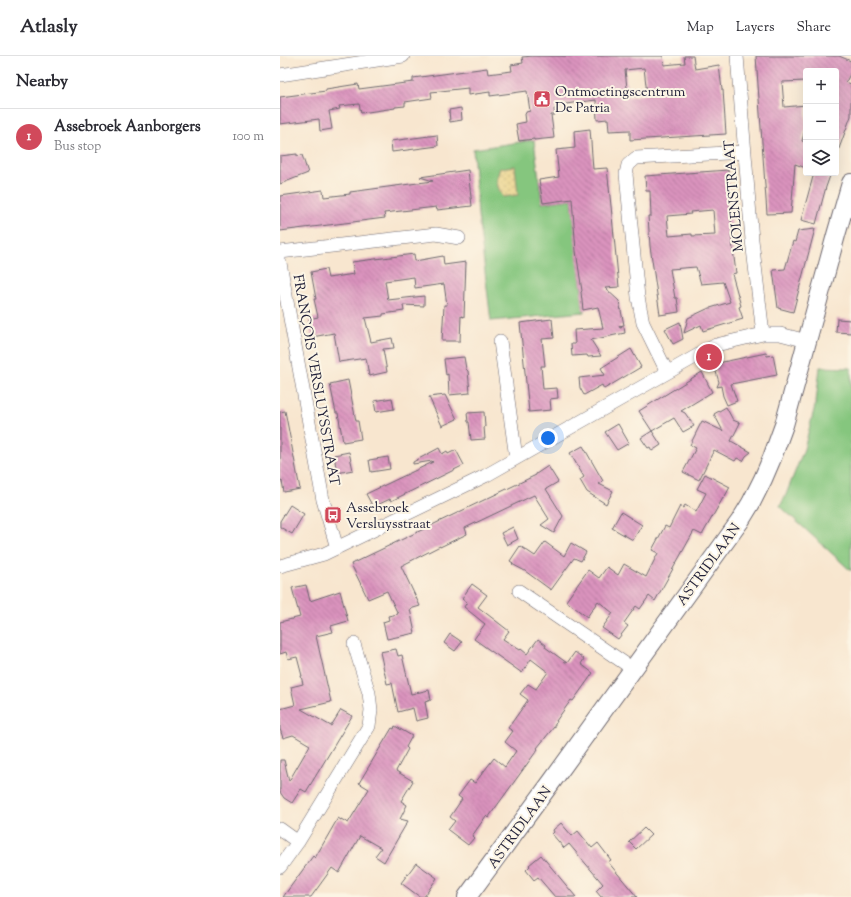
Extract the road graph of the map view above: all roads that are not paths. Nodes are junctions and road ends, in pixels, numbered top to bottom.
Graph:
1 (403, 56) edge
2 (737, 56) edge
3 (280, 75) edge
4 (745, 152) junction
5 (851, 183) edge
6 (459, 238) dead end
7 (280, 252) edge
8 (280, 263) edge
9 (764, 334) junction
10 (500, 341) dead end
11 (807, 341) junction
12 (667, 372) junction
13 (516, 458) junction
14 (337, 548) junction
15 (280, 566) edge
16 (519, 591) dead end
17 (354, 644) dead end
18 (633, 669) junction
19 (280, 829) edge
20 (298, 842) junction
21 (280, 867) edge
22 (467, 897) edge

1 - 3 street
2 - 4 street, MOLENSTRAAT
4 - 9 street, MOLENSTRAAT
4 - 12 street
5 - 11 main road, ASTRIDLAAN
6 - 7 street
8 - 14 street, FRANÇOIS VERSLUYSSTRAAT
9 - 11 street
9 - 12 street
10 - 13 street
11 - 18 main road, ASTRIDLAAN
12 - 13 street
13 - 14 street
14 - 15 street
16 - 18 street
17 - 20 street
18 - 22 main road, ASTRIDLAAN
19 - 20 street
20 - 21 street

